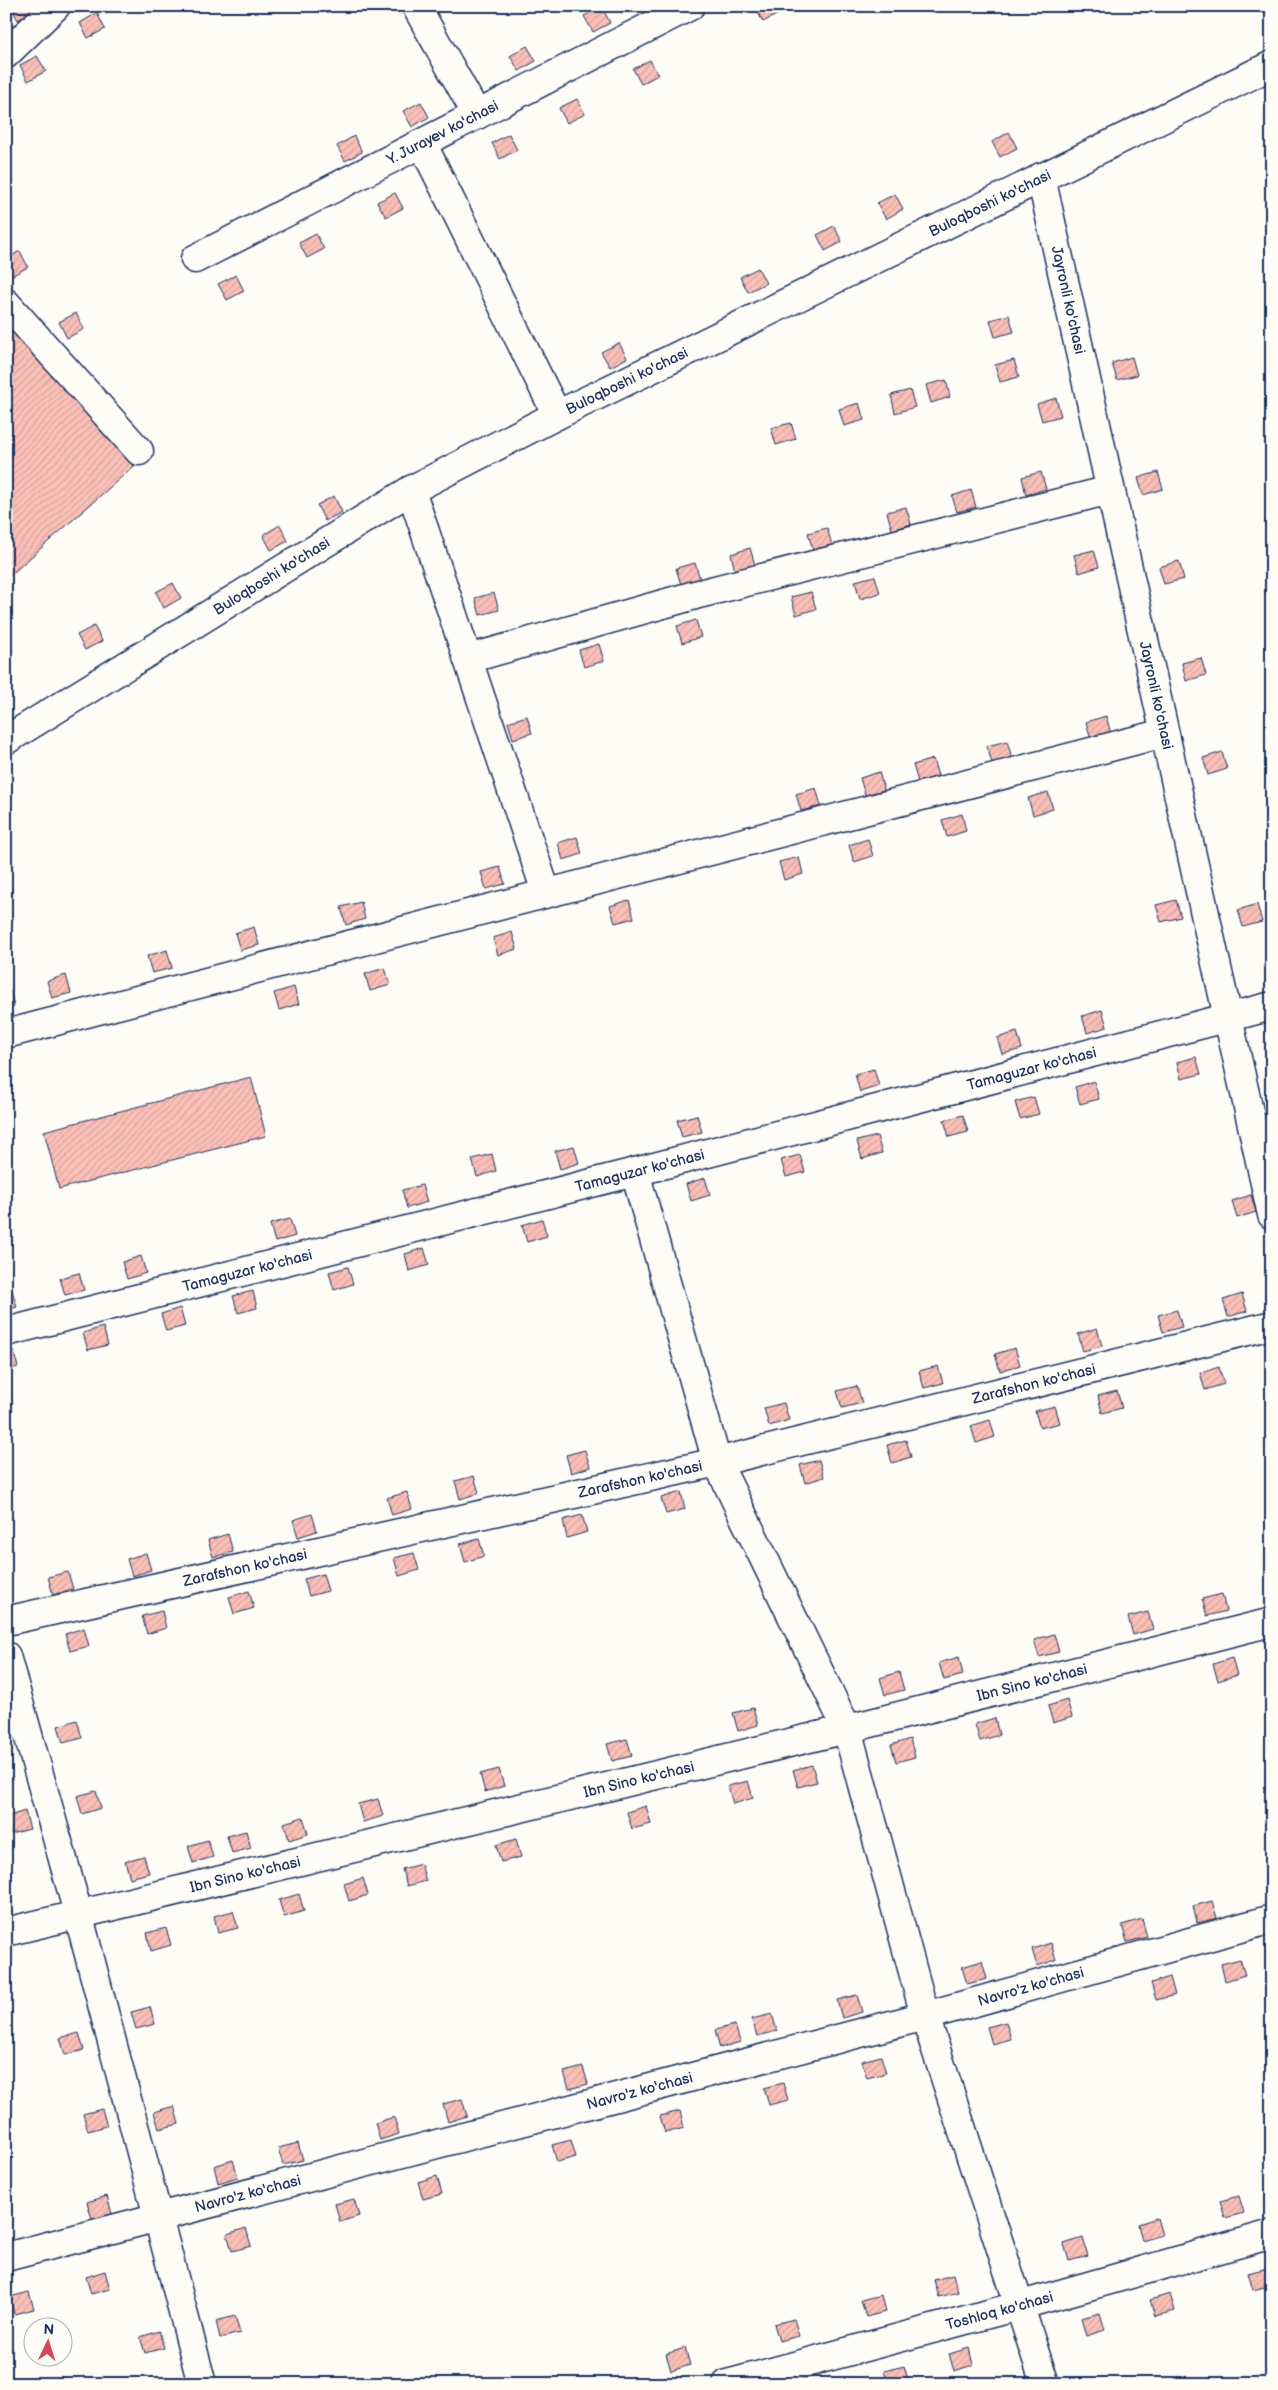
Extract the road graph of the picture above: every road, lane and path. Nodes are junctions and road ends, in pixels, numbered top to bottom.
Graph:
1 (56, 6) edge
2 (416, 6) edge
3 (690, 6) edge
4 (6, 54) edge
5 (1272, 65) edge
6 (477, 115) junction
7 (422, 143) junction
8 (1041, 177) junction
9 (195, 259) dead end
10 (6, 303) edge
11 (557, 415) junction
12 (139, 451) dead end
13 (411, 490) junction
14 (1110, 490) junction
15 (468, 659) junction
16 (1164, 733) junction
17 (6, 740) edge
18 (546, 892) junction
19 (1272, 1006) edge
20 (1229, 1018) junction
21 (6, 1034) edge
22 (635, 1172) junction
23 (1272, 1215) edge
24 (1272, 1325) edge
25 (6, 1332) edge
26 (717, 1462) junction
27 (6, 1621) edge
28 (1272, 1622) edge
29 (6, 1656) edge
30 (847, 1729) junction
31 (78, 1913) junction
32 (1272, 1919) edge
33 (6, 1932) edge
34 (925, 2016) junction
35 (158, 2216) junction
36 (1272, 2234) edge
37 (6, 2257) edge
38 (1018, 2306) junction
39 (202, 2384) edge
40 (727, 2384) edge
41 (1045, 2384) edge

1 - 4 street
2 - 6 street
3 - 6 street, Y. Jurayev ko'chasi
5 - 8 street, Buloqboshi ko'chasi
6 - 7 street, Y. Jurayev ko'chasi
7 - 9 street, Y. Jurayev ko'chasi
7 - 11 street
8 - 11 street, Buloqboshi ko'chasi
8 - 14 street, Jayronli ko'chasi
10 - 12 street
11 - 13 street, Buloqboshi ko'chasi
13 - 15 street
13 - 17 street, Buloqboshi ko'chasi
14 - 15 street
14 - 16 street, Jayronli ko'chasi
15 - 18 street
16 - 18 street
16 - 20 street, Jayronli ko'chasi
18 - 21 street
19 - 20 street, Tamaguzar ko'chasi
20 - 22 street, Tamaguzar ko'chasi
20 - 23 street, Jayronli ko'chasi
22 - 25 street, Tamaguzar ko'chasi
22 - 26 street
24 - 26 street, Zarafshon ko'chasi
26 - 27 street, Zarafshon ko'chasi
26 - 30 street
28 - 30 street, Ibn Sino ko'chasi
29 - 31 street
30 - 31 street, Ibn Sino ko'chasi
30 - 34 street
31 - 33 street, Ibn Sino ko'chasi
31 - 35 street
32 - 34 street, Navro'z ko'chasi
34 - 35 street, Navro'z ko'chasi
34 - 38 street
35 - 37 street, Navro'z ko'chasi
35 - 39 street
36 - 38 street, Toshloq ko'chasi
38 - 40 street, Toshloq ko'chasi
38 - 41 street

